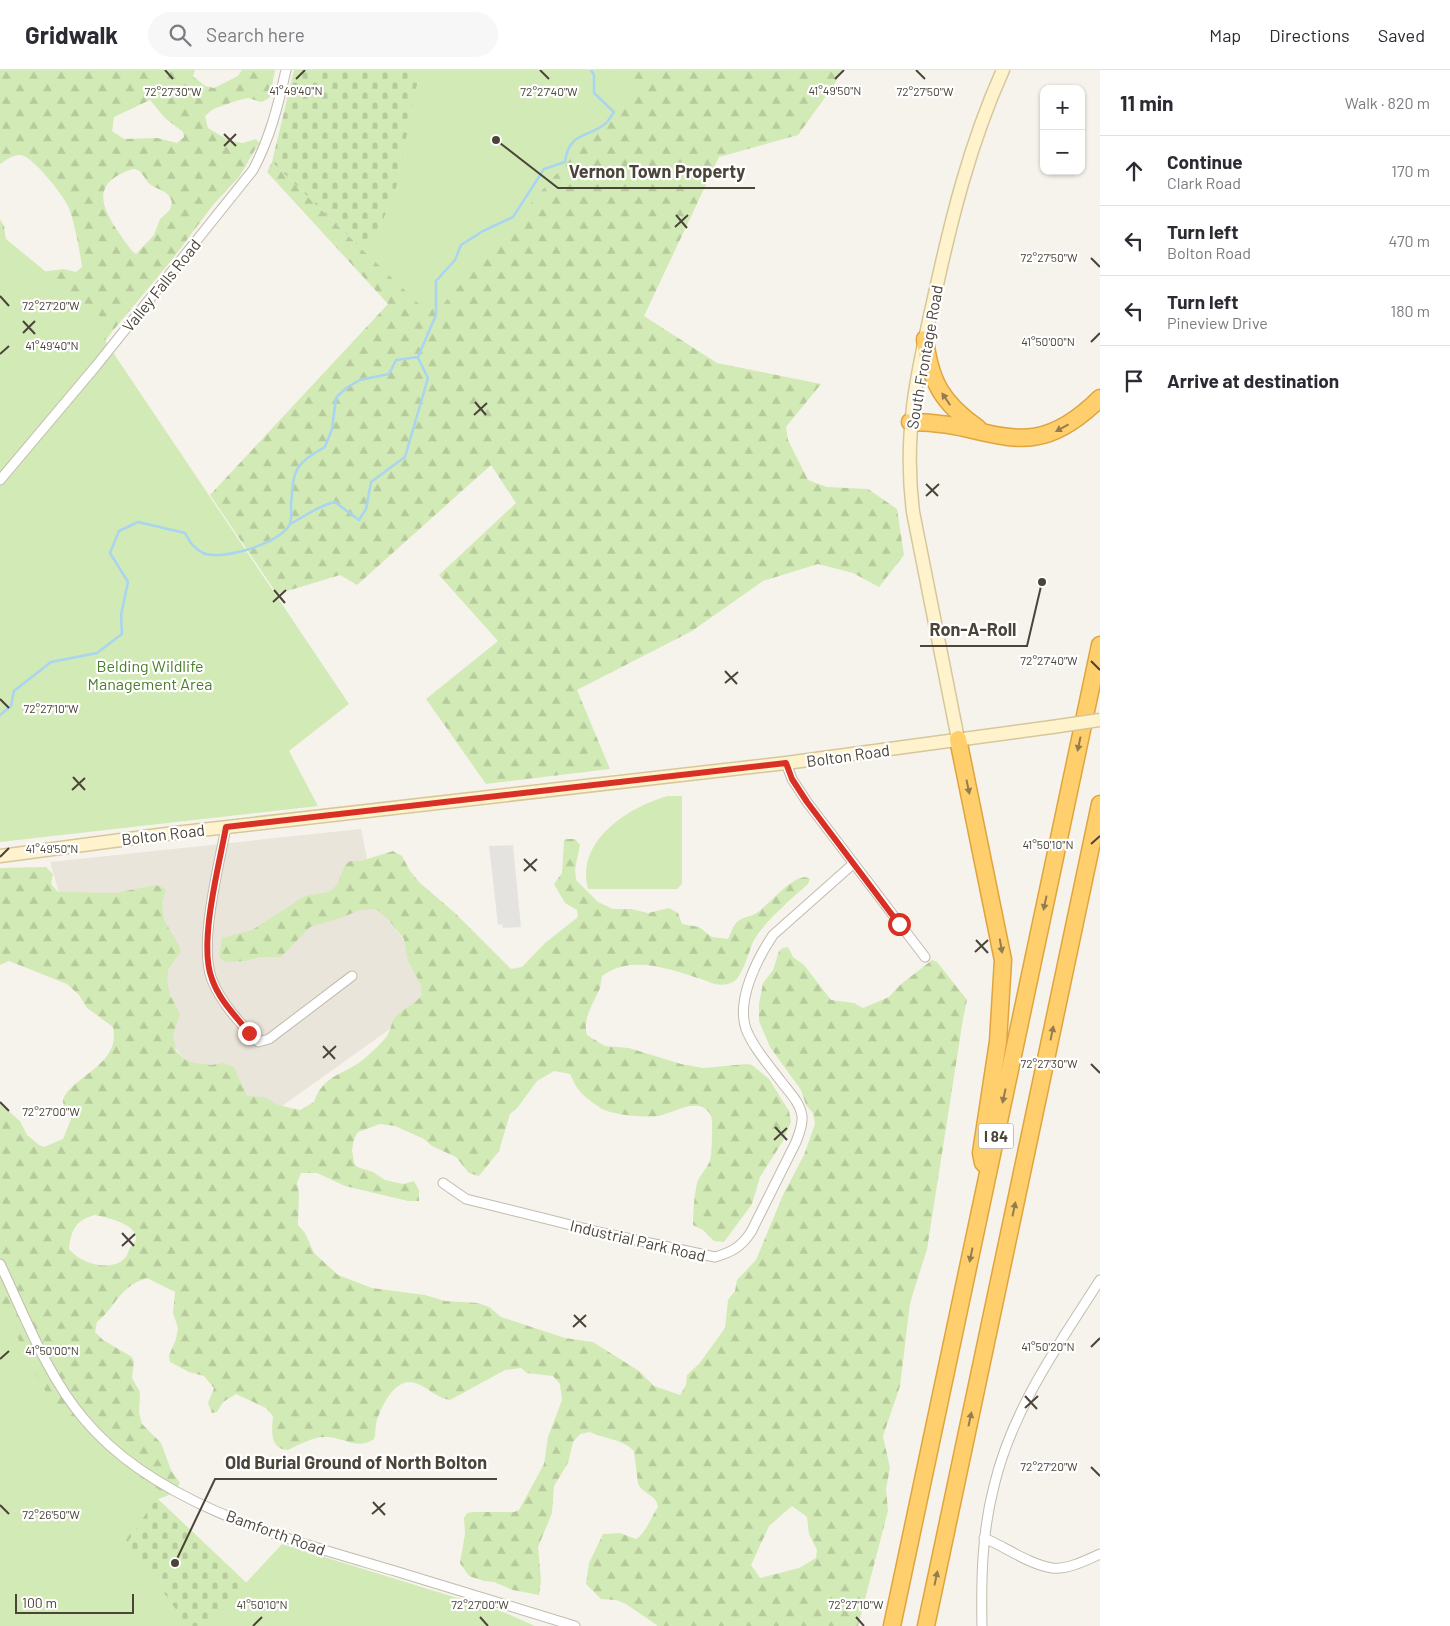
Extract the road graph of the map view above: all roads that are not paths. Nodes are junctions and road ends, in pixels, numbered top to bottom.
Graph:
1 (286, 70) edge
2 (1003, 70) edge
3 (925, 339) junction
4 (1100, 398) edge
5 (910, 422) junction
6 (982, 431) junction
7 (0, 480) edge
8 (1100, 645) edge
9 (1100, 720) edge
10 (958, 740) junction
11 (786, 763) junction
12 (1100, 804) edge
13 (226, 827) junction
14 (0, 856) edge
15 (853, 864) junction
16 (924, 957) dead end
17 (352, 976) dead end
18 (986, 1182) junction
19 (443, 1183) dead end
20 (0, 1264) edge
21 (1100, 1280) edge
22 (984, 1538) junction
23 (1100, 1554) edge
24 (575, 1626) edge
25 (892, 1626) edge
26 (926, 1626) edge
27 (982, 1626) edge

1 - 7 street, Valley Falls Road
2 - 3 street, South Frontage Road
3 - 5 street, South Frontage Road
6 -> 3 highway
4 -> 6 highway
5 - 6 highway
5 - 10 street, South Frontage Road
8 -> 18 highway, I 84
9 - 10 street, Bolton Road, bridge
10 - 11 street, Bolton Road
10 -> 18 highway
11 - 13 street, Bolton Road
11 - 15 street
26 -> 12 highway, I 84
13 - 14 street, Bolton Road
13 - 17 street
15 - 16 street
15 - 19 street, Industrial Park Road
18 -> 25 highway, I 84
20 - 24 street, Bamforth Road
21 - 22 street
22 - 23 street
22 - 27 street

